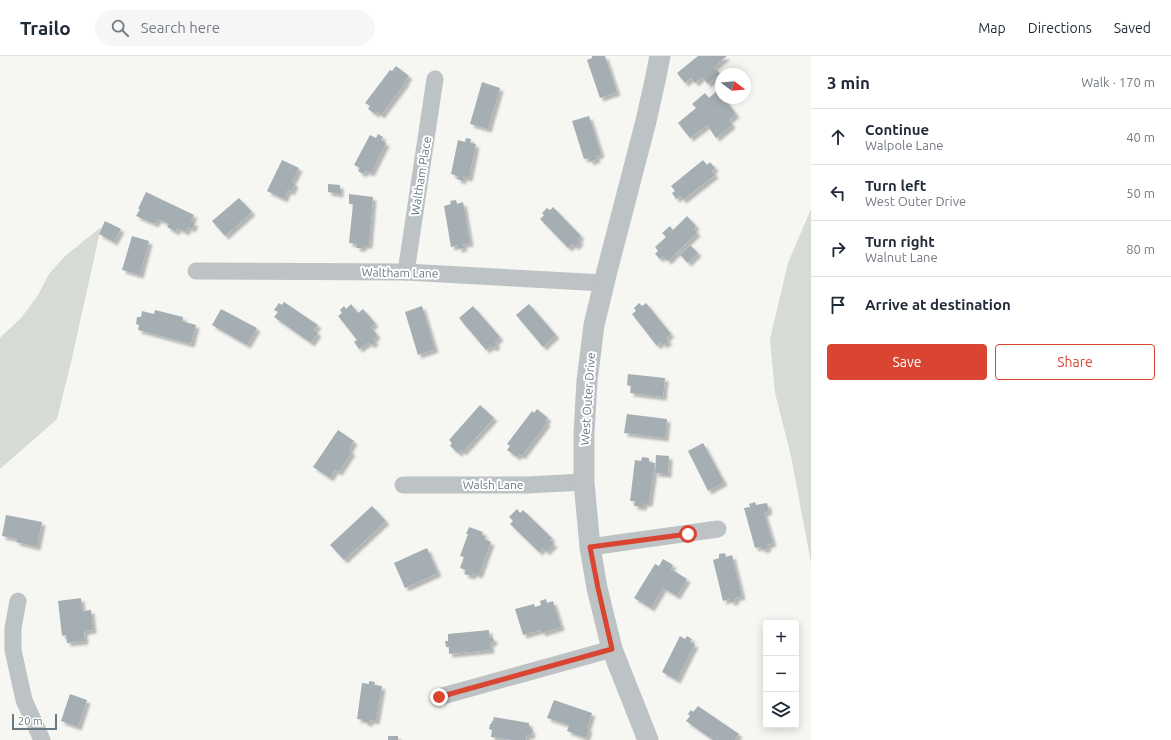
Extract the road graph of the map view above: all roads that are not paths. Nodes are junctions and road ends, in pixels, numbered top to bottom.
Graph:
1 (660, 56) edge
2 (435, 79) dead end
3 (196, 271) dead end
4 (406, 272) junction
5 (604, 283) junction
6 (584, 482) junction
7 (403, 485) dead end
8 (718, 529) dead end
9 (590, 547) junction
10 (18, 601) dead end
11 (612, 649) junction
12 (439, 697) dead end
13 (42, 740) edge
14 (648, 740) edge

1 - 5 street, West Outer Drive
2 - 4 street, Waltham Place
3 - 4 street, Waltham Lane
4 - 5 street, Waltham Lane
5 - 6 street, West Outer Drive
6 - 7 street, Walsh Lane
6 - 9 street, West Outer Drive
8 - 9 street
9 - 11 street, West Outer Drive
10 - 13 street
11 - 12 street
11 - 14 street, West Outer Drive

